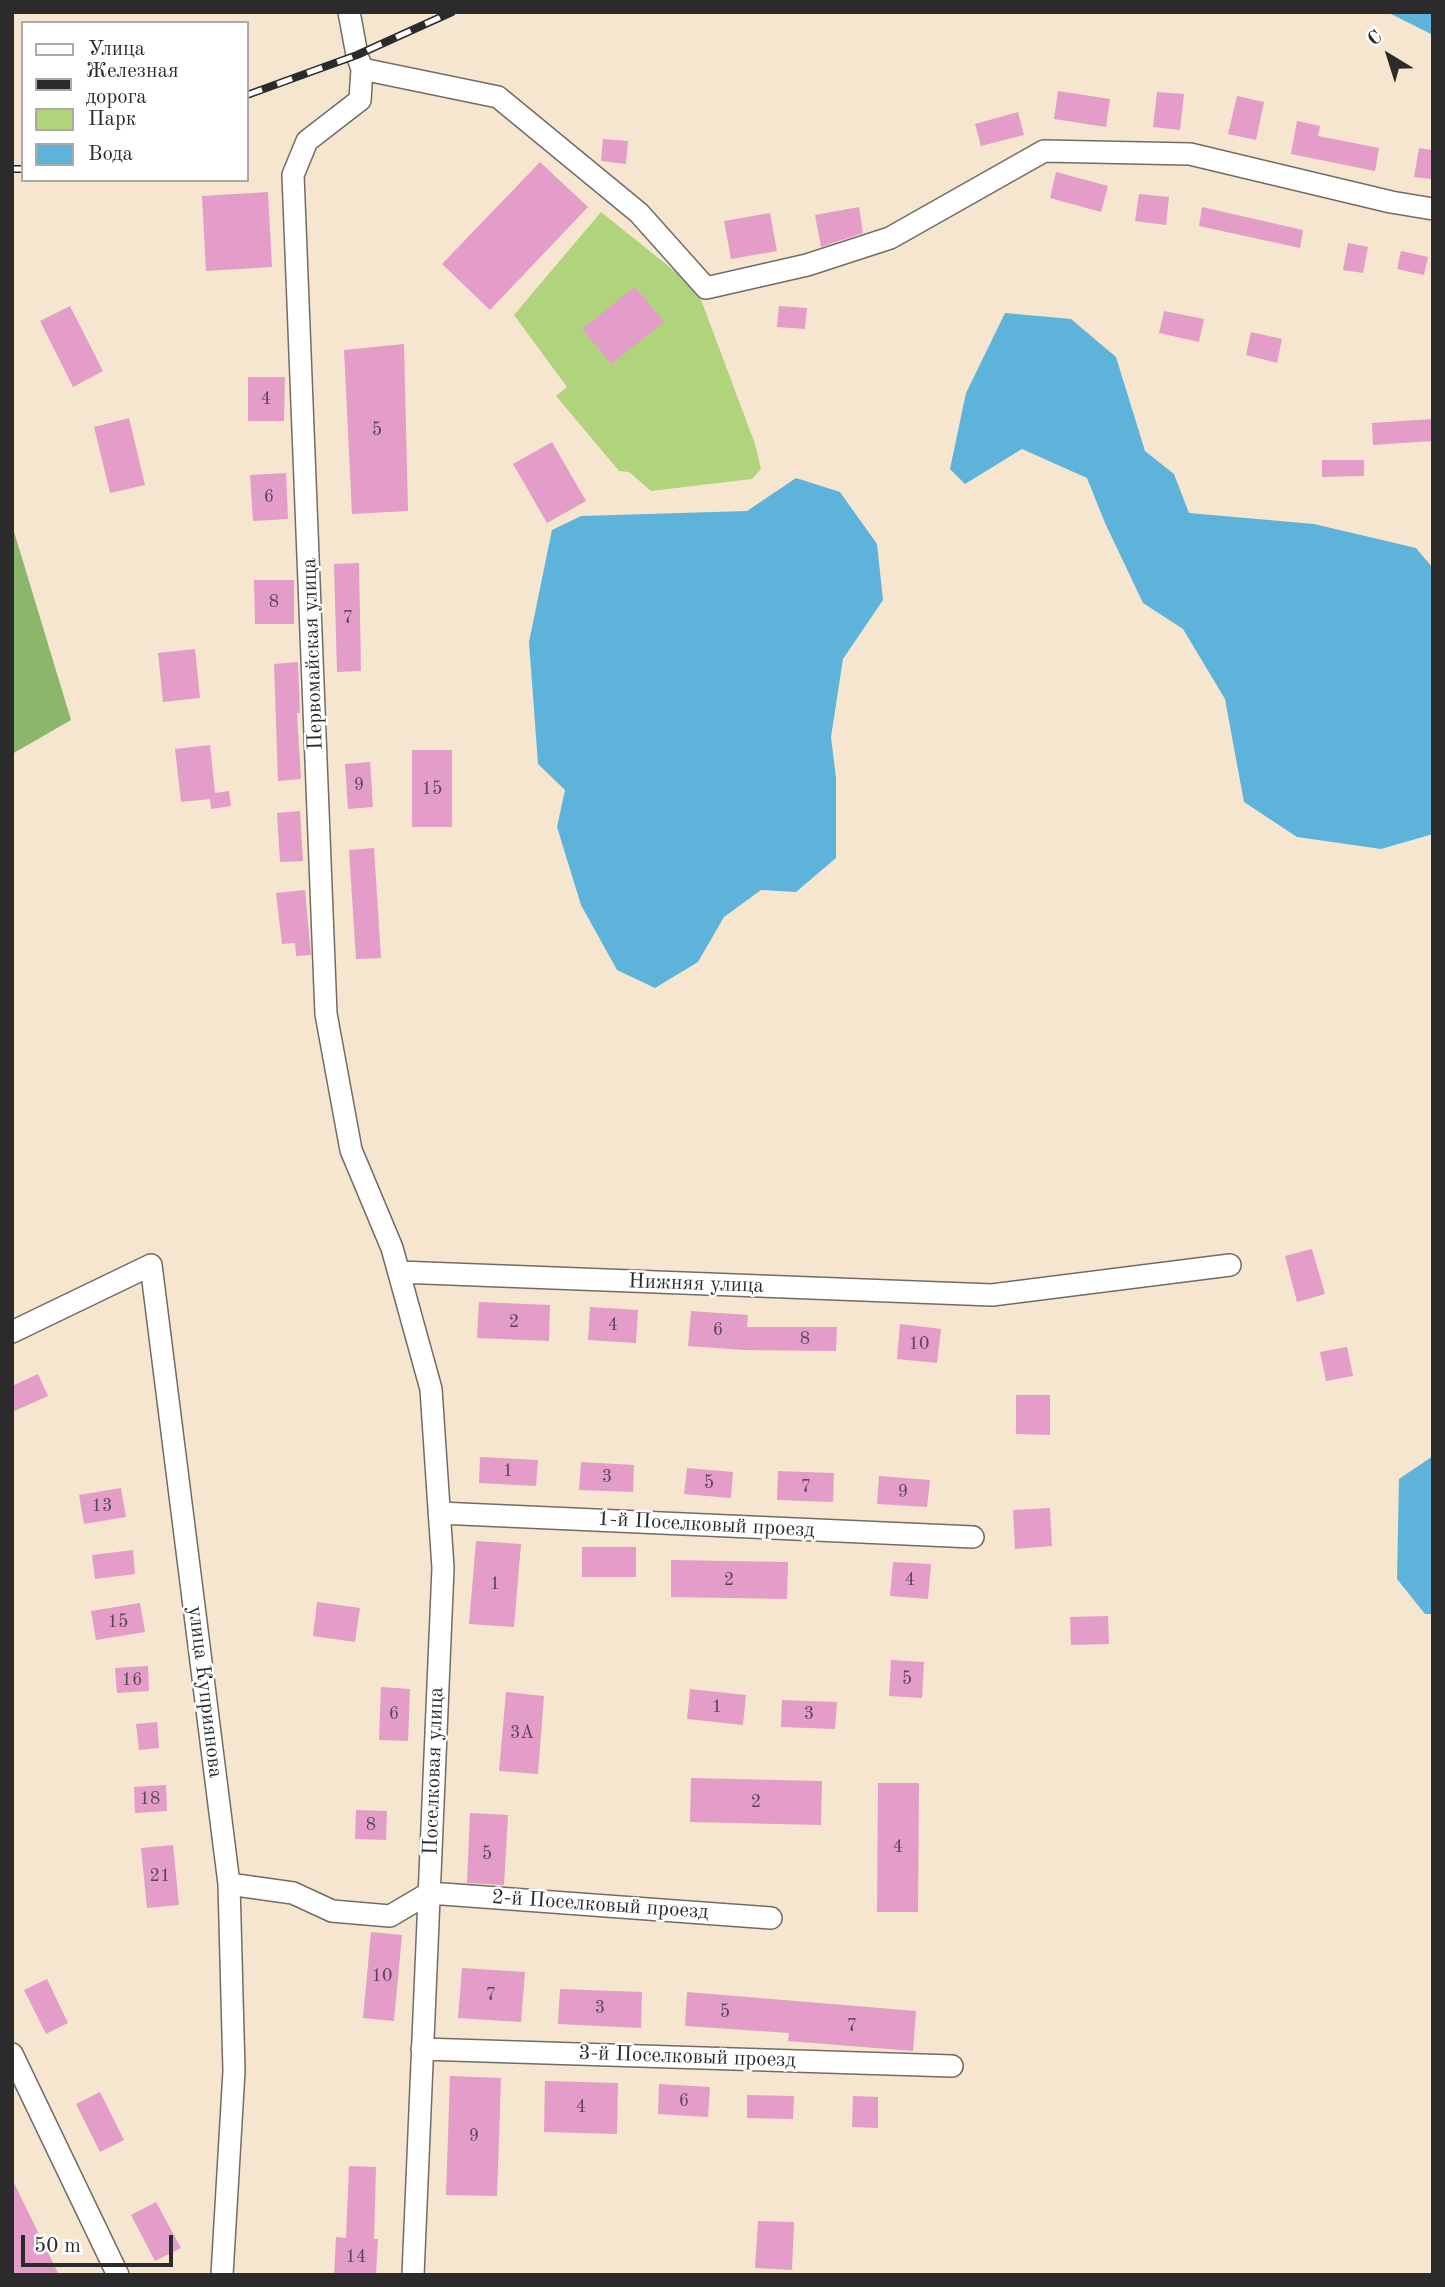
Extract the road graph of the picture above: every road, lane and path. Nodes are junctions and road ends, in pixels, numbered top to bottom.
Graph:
1 (349, 12) edge
2 (360, 62) junction
3 (1433, 209) edge
4 (1230, 1265) dead end
5 (399, 1272) junction
6 (12, 1332) edge
7 (439, 1513) junction
8 (973, 1538) dead end
9 (229, 1884) junction
10 (429, 1893) junction
11 (771, 1918) dead end
12 (422, 2049) junction
13 (12, 2054) edge
14 (951, 2066) dead end
15 (118, 2275) edge
16 (222, 2275) edge
17 (413, 2275) edge

1 - 2 street, Первомайская улица
2 - 3 street
2 - 5 street, Первомайская улица
4 - 5 street, Нижняя улица
5 - 7 street, Поселковая улица
6 - 9 street, улица Куприянова
7 - 8 street, 1-й Поселковый проезд
7 - 10 street, Поселковая улица
9 - 10 street
9 - 16 street, улица Куприянова
10 - 11 street, 2-й Поселковый проезд
10 - 12 street, Поселковая улица
12 - 14 street, 3-й Поселковый проезд
12 - 17 street, Поселковая улица
13 - 15 street

